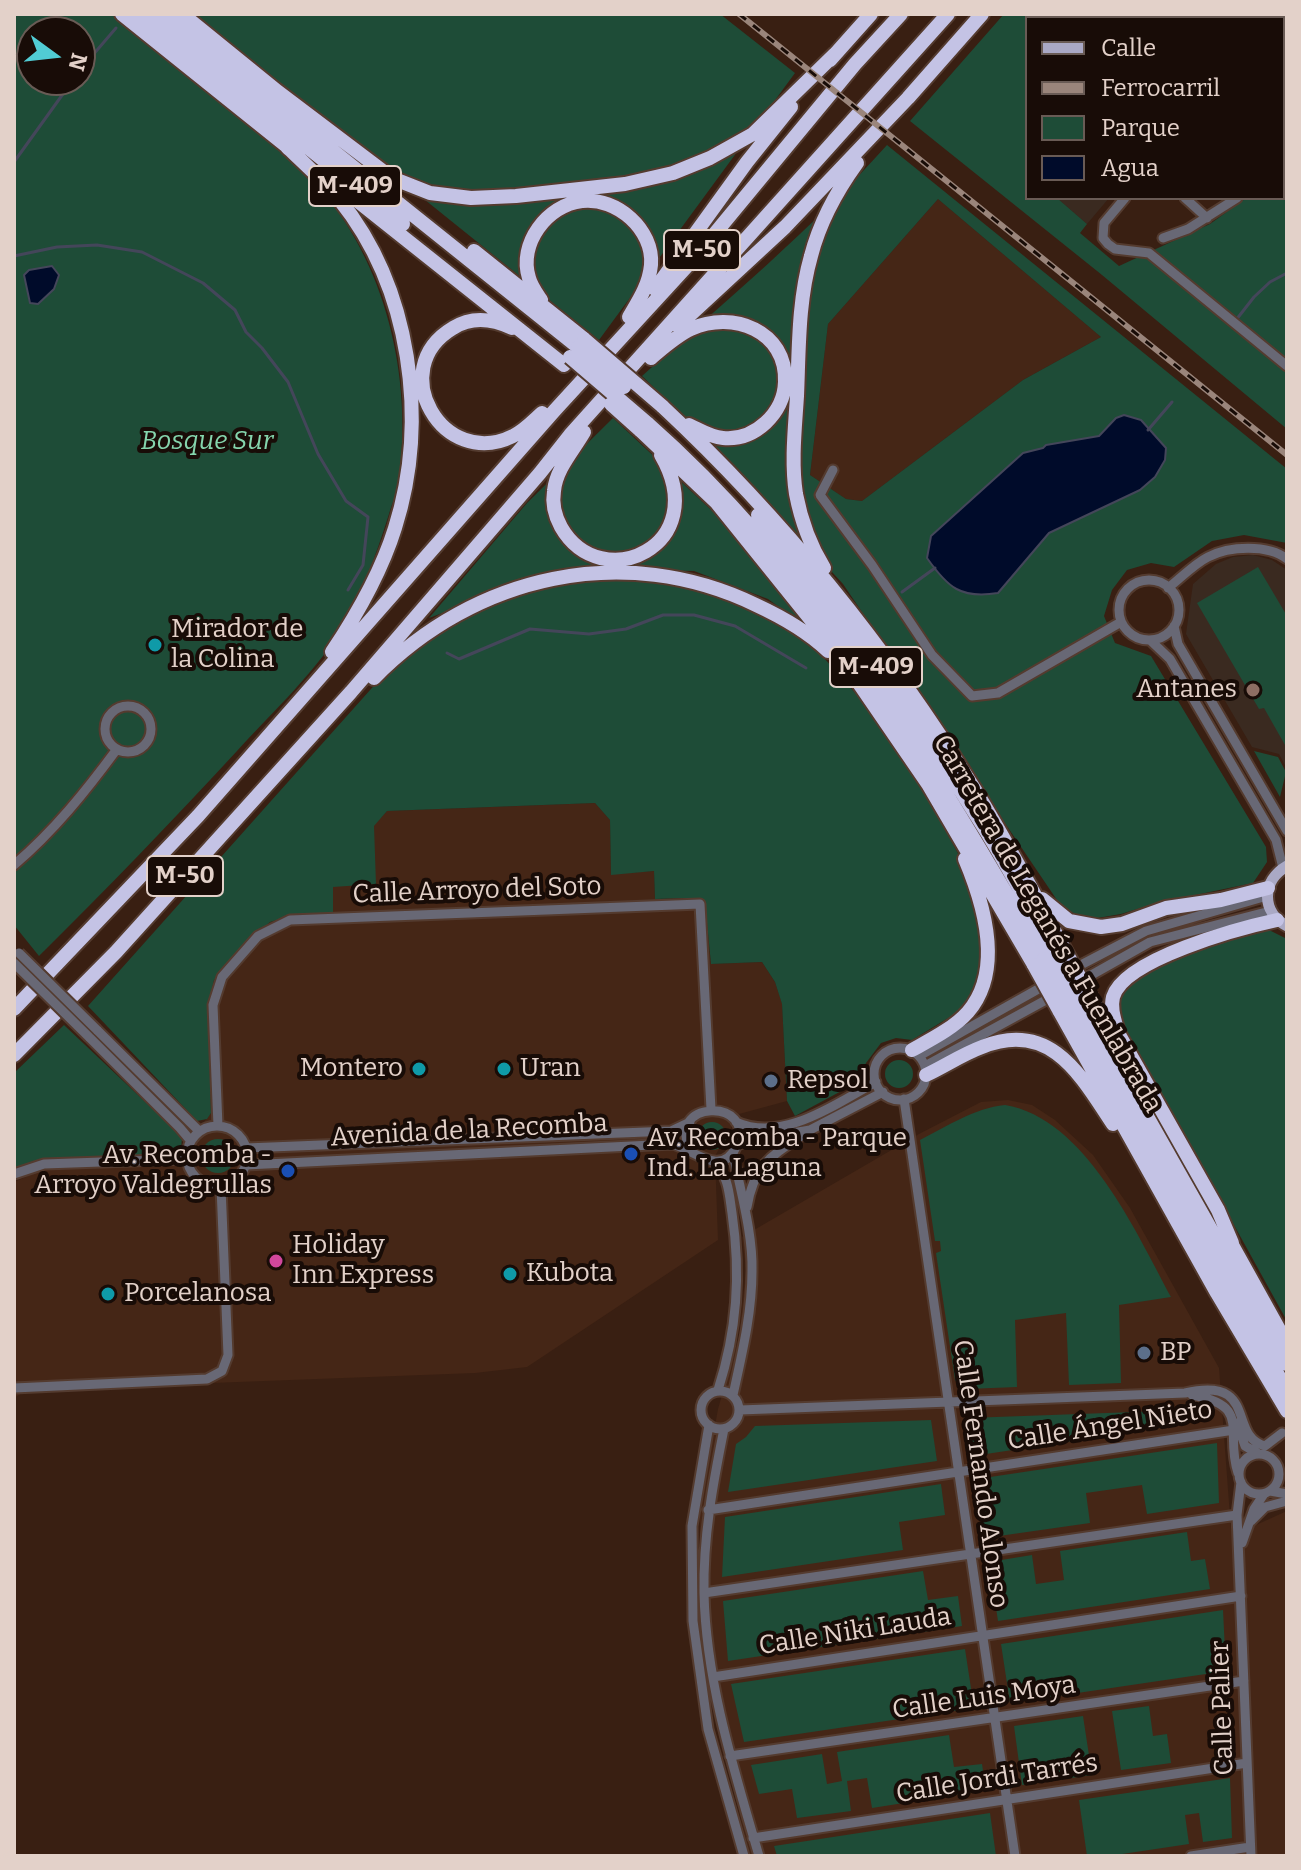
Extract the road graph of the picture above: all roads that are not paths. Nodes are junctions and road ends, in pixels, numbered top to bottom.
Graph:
1 (122, 14) edge
2 (142, 14) edge
3 (162, 14) edge
4 (871, 14) edge
5 (901, 14) edge
6 (948, 14) edge
7 (982, 14) edge
8 (184, 16) edge
9 (835, 54) junction
10 (273, 88) junction
11 (908, 98) junction
12 (287, 147) junction
13 (1123, 200) edge
14 (1187, 200) edge
15 (1234, 200) edge
16 (1207, 218) junction
17 (1163, 238) dead end
18 (543, 304) junction
19 (629, 317) junction
20 (574, 352) junction
21 (651, 358) junction
22 (1287, 366) edge
23 (552, 405) junction
24 (651, 418) junction
25 (584, 432) junction
26 (833, 470) dead end
27 (540, 473) junction
28 (494, 478) junction
29 (1287, 559) edge
30 (1168, 588) junction
31 (859, 622) junction
32 (1121, 622) junction
33 (1174, 626) junction
34 (1150, 640) junction
35 (309, 686) junction
36 (351, 692) junction
37 (884, 717) junction
38 (117, 749) junction
39 (928, 784) junction
40 (977, 792) junction
41 (1287, 831) edge
42 (14, 865) edge
43 (1285, 867) edge
44 (1267, 892) junction
45 (1278, 919) edge
46 (16, 954) edge
47 (1050, 958) junction
48 (1075, 1002) junction
49 (14, 1009) edge
50 (93, 1034) junction
51 (915, 1053) junction
52 (14, 1055) edge
53 (925, 1071) junction
54 (876, 1082) junction
55 (883, 1092) junction
56 (904, 1099) junction
57 (711, 1109) junction
58 (690, 1122) junction
59 (736, 1122) junction
60 (218, 1126) junction
61 (810, 1130) junction
62 (199, 1131) junction
63 (191, 1141) junction
64 (246, 1148) junction
65 (735, 1149) junction
66 (692, 1152) junction
67 (187, 1159) junction
68 (714, 1162) junction
69 (246, 1165) junction
70 (14, 1174) edge
71 (221, 1187) junction
72 (1163, 1197) junction
73 (745, 1218) junction
74 (1232, 1243) junction
75 (1287, 1344) edge
76 (1287, 1364) edge
77 (14, 1388) edge
78 (718, 1390) junction
79 (1204, 1390) junction
80 (1287, 1391) edge
81 (1185, 1393) junction
82 (733, 1395) junction
83 (947, 1402) junction
84 (740, 1410) junction
85 (1285, 1416) edge
86 (709, 1425) junction
87 (724, 1429) junction
88 (1234, 1430) junction
89 (1282, 1433) junction
90 (1262, 1454) junction
91 (1282, 1468) edge
92 (957, 1471) junction
93 (1240, 1479) junction
94 (1287, 1484) edge
95 (1267, 1492) junction
96 (1287, 1494) edge
97 (1287, 1501) edge
98 (708, 1510) junction
99 (1237, 1515) junction
100 (1248, 1523) junction
101 (970, 1554) junction
102 (1239, 1558) junction
103 (704, 1593) junction
104 (1241, 1596) junction
105 (982, 1634) junction
106 (713, 1677) junction
107 (1244, 1681) junction
108 (994, 1719) junction
109 (730, 1756) junction
110 (1247, 1763) junction
111 (1006, 1799) junction
112 (753, 1838) junction
113 (1250, 1852) edge
114 (744, 1856) edge
115 (759, 1856) edge
116 (1015, 1856) edge
117 (1191, 1856) edge

1 - 12 highway, M-409
2 - 20 highway, Carretera de Leganés a Fuenlabrada / M-409
3 - 20 highway, Carretera de Leganés a Fuenlabrada / M-409
4 - 9 highway
5 - 28 highway, M-50
6 - 27 highway, M-50
7 - 11 highway
8 - 10 highway, M-409
9 - 10 highway
9 - 19 highway
10 - 18 highway, M-409
11 - 21 highway
11 - 31 highway
12 - 20 highway, M-409
12 - 35 highway
13 - 22 street
14 - 16 street
15 - 16 street
16 - 17 street
18 - 19 highway
18 - 20 highway, M-409
19 - 23 highway
20 - 23 highway
20 - 24 highway, Carretera de Leganés a Fuenlabrada / M-409, bridge
20 - 24 highway, M-409, bridge
21 - 24 highway
21 - 25 highway
23 - 28 highway
24 - 25 highway
24 - 31 highway, M-409
24 - 37 highway, M-409
24 - 47 highway, Carretera de Leganés a Fuenlabrada / M-409
25 - 27 highway
26 - 32 street
27 - 36 highway, M-50
28 - 35 highway, M-50
29 - 30 street
30 - 32 street
30 - 33 street
31 - 40 highway, M-409
32 - 34 street
33 - 34 street
33 - 41 street
34 - 43 street
35 - 49 highway, M-50
36 - 37 highway
36 - 52 highway, M-50
37 - 39 highway, M-409
38 - 38 street
38 - 42 street
39 - 47 highway, M-409
39 - 51 highway, M-409
40 - 44 highway, M-409
40 - 47 highway, M-409
43 - 44 main road
44 - 45 main road
44 - 51 street
45 - 53 street
45 - 74 highway, M-409
46 - 50 street, bridge
47 - 48 highway, Carretera de Leganés a Fuenlabrada / M-409, bridge
47 - 48 highway, M-409, bridge
48 - 72 highway, M-409
48 - 74 highway, M-409
48 - 76 highway, Carretera de Leganés a Fuenlabrada / M-409
48 - 80 highway, Carretera de Leganés a Fuenlabrada / M-409
50 - 62 street
50 - 63 street
51 - 53 street
51 - 54 street
53 - 56 street
53 - 72 highway, M-409
54 - 55 street
54 - 59 street
55 - 56 street
55 - 61 street
56 - 83 street, Calle Fernando Alonso
57 - 58 street
57 - 59 street
57 - 60 street, Calle Arroyo del Soto
58 - 64 street, Avenida de la Recomba
58 - 66 street
59 - 65 street
60 - 62 street
60 - 64 street
61 - 65 street
61 - 73 street
62 - 63 street
63 - 67 street
64 - 69 street
65 - 68 street
65 - 73 street
66 - 68 street
66 - 69 street, Avenida de la Recomba
67 - 70 street
67 - 71 street
68 - 78 street
69 - 71 street
71 - 77 street
72 - 85 highway, M-409
73 - 82 street
74 - 75 highway, M-409
78 - 82 street
78 - 86 street
79 - 81 street
79 - 89 street
79 - 90 street
81 - 83 street
81 - 88 street
82 - 84 street
83 - 84 street
83 - 92 street, Calle Fernando Alonso
84 - 87 street
85 - 89 street
86 - 87 street
86 - 114 street
87 - 98 street
88 - 92 street, Calle Ángel Nieto
88 - 93 street, Calle Palier
89 - 90 street
90 - 91 street
90 - 93 street
91 - 94 street
91 - 95 street
92 - 98 street, Calle Ángel Nieto
92 - 101 street, Calle Fernando Alonso
93 - 95 street
93 - 99 street, Calle Palier
95 - 96 street
95 - 100 street, Calle Palier
97 - 100 street
98 - 103 street
99 - 101 street
99 - 102 street, Calle Palier
100 - 102 street, Calle Palier
101 - 103 street
101 - 105 street, Calle Fernando Alonso
102 - 104 street, Calle Palier
103 - 106 street
104 - 105 street, Calle Niki Lauda
104 - 107 street, Calle Palier
105 - 106 street, Calle Niki Lauda
105 - 108 street, Calle Fernando Alonso
106 - 109 street
107 - 108 street, Calle Luis Moya
107 - 110 street, Calle Palier
108 - 109 street, Calle Luis Moya
108 - 111 street, Calle Fernando Alonso
109 - 112 street
110 - 111 street, Calle Jordi Tarrés
110 - 113 street, Calle Palier
111 - 112 street, Calle Jordi Tarrés
111 - 116 street, Calle Fernando Alonso
112 - 115 street
113 - 117 street

